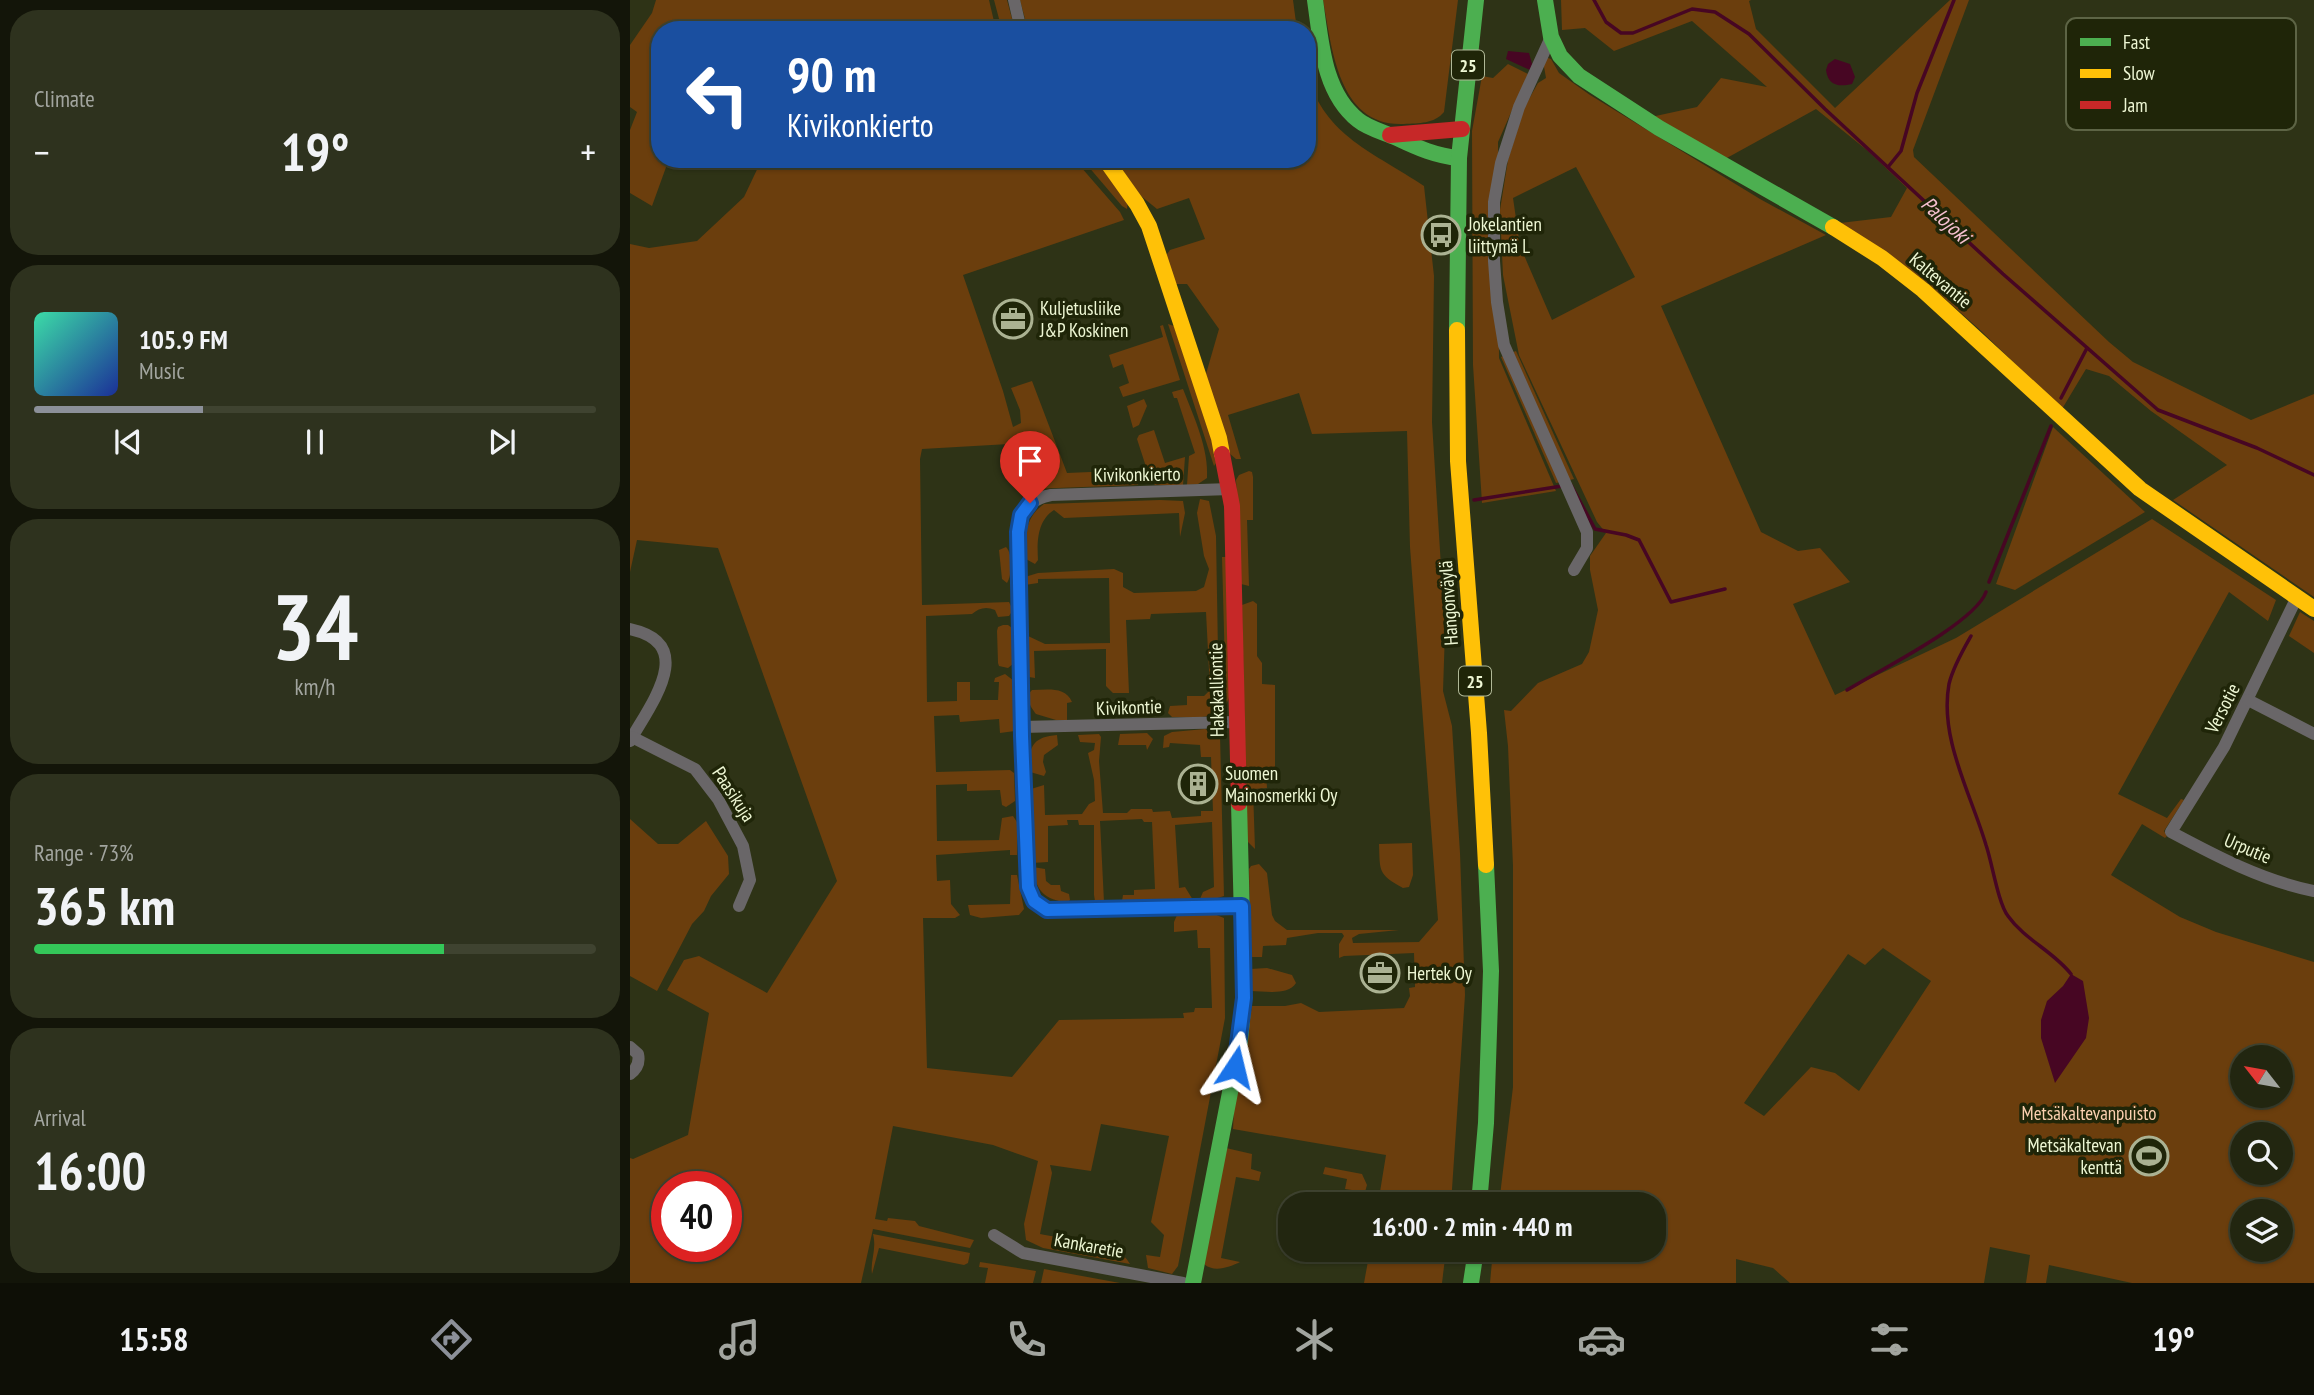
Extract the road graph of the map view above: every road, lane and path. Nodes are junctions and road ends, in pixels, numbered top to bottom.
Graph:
1 (1014, 0) edge
2 (1315, 0) edge
3 (1476, 0) edge
4 (1545, 0) edge
5 (1019, 21) edge
6 (1550, 37) junction
7 (1462, 130) junction
8 (1391, 135) junction
9 (1459, 158) junction
10 (1111, 168) edge
11 (1230, 489) junction
12 (1574, 570) dead end
13 (2297, 597) junction
14 (2314, 608) edge
15 (630, 629) edge
16 (2248, 699) junction
17 (1237, 722) junction
18 (1021, 727) junction
19 (2314, 734) edge
20 (631, 739) edge
21 (2171, 832) joint
22 (2314, 891) edge
23 (739, 906) dead end
24 (1242, 906) junction
25 (630, 1047) edge
26 (630, 1074) edge
27 (1480, 1192) edge
28 (994, 1235) dead end
29 (1474, 1262) edge
30 (1183, 1283) edge
31 (1193, 1283) edge
32 (1471, 1283) edge

1 - 5 street
2 - 8 main road
3 - 7 main road, Hangonväylä / 25
4 - 6 main road, Kaltevantie
6 - 12 street
6 - 13 main road, Kaltevantie
7 - 8 main road
7 - 9 main road, Hangonväylä / 25
8 - 9 main road
9 - 27 main road, Hangonväylä / 25
10 - 11 main road, Hakakalliontie
11 - 17 main road, Hakakalliontie
11 - 18 street, Kivikonkierto
13 - 14 main road, Kaltevantie
13 - 16 street, Versotie
15 - 20 street
16 - 19 street
16 - 21 street, Versotie
17 - 18 street, Kivikontie
17 - 24 main road, Hakakalliontie
18 - 24 street, Kivikonkierto
20 - 23 street, Paasikuja
21 - 22 street, Urputie
24 - 31 main road, Hakakalliontie
25 - 26 street
28 - 30 street, Kankaretie
29 - 32 main road

